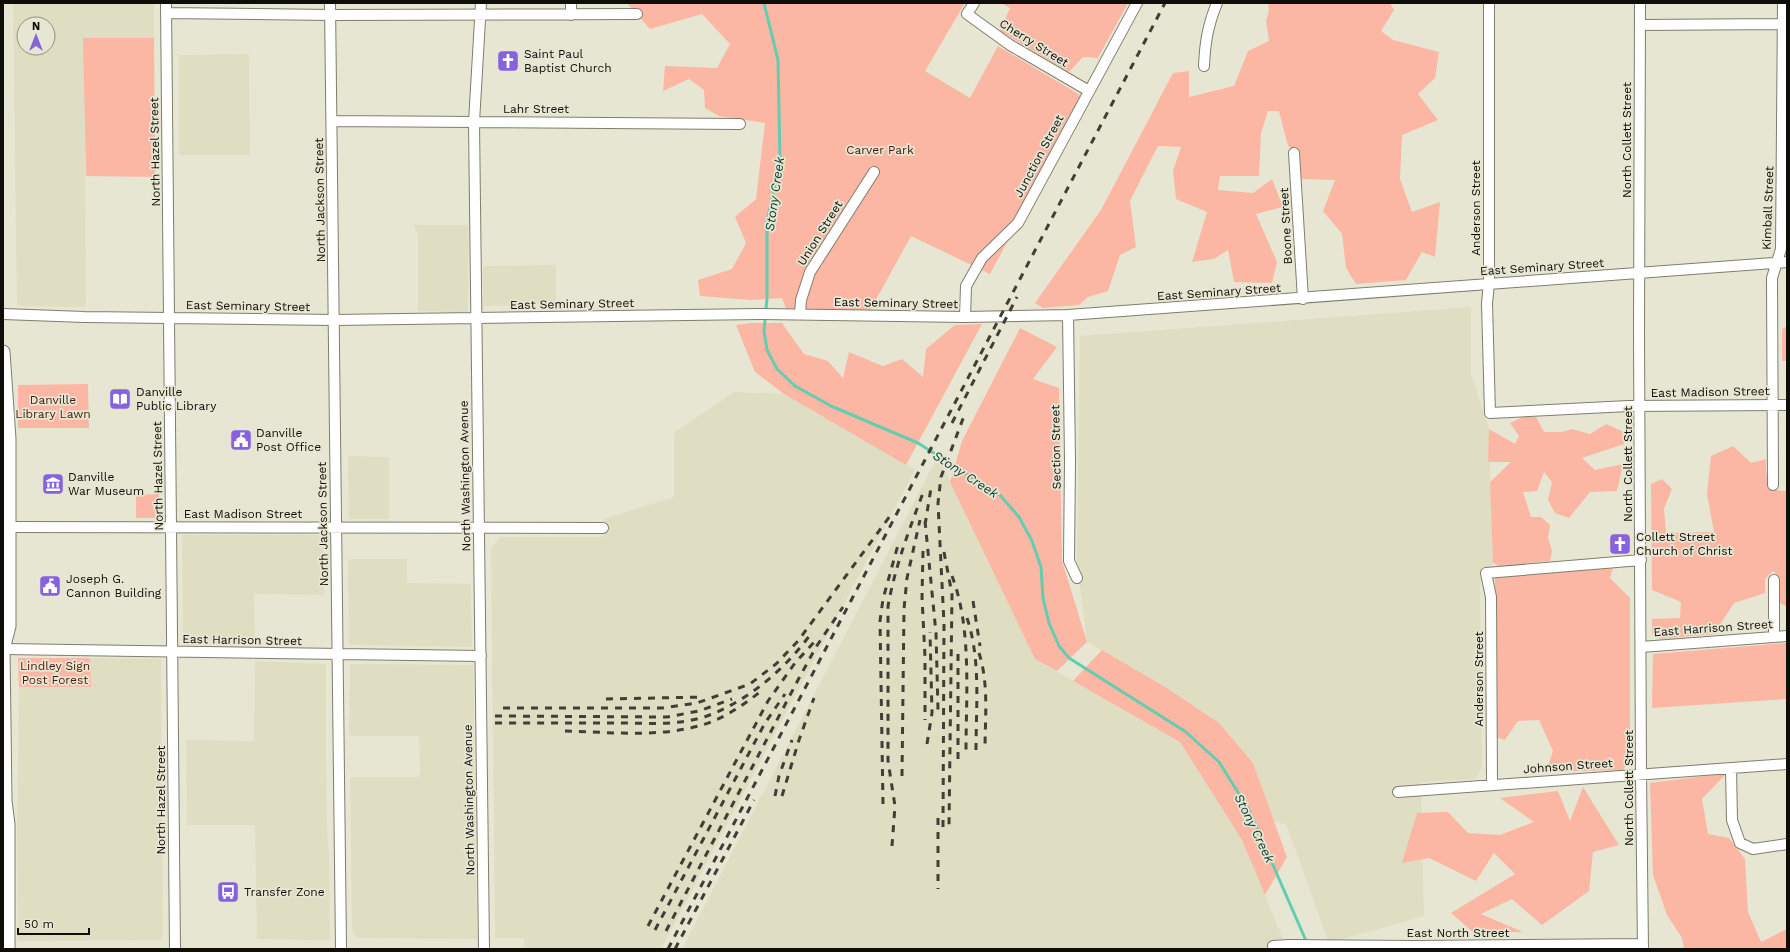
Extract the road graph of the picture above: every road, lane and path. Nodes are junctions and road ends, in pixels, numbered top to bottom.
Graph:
1 (330, 3) edge
2 (481, 3) edge
3 (571, 3) edge
4 (974, 3) edge
5 (1137, 3) edge
6 (1217, 3) edge
7 (1489, 3) edge
8 (1640, 3) edge
9 (1783, 3) edge
10 (166, 8) edge
11 (481, 14) junction
12 (637, 14) dead end
13 (330, 15) junction
14 (571, 15) junction
15 (1785, 24) edge
16 (1640, 25) junction
17 (1204, 66) dead end
18 (1089, 91) junction
19 (332, 121) junction
20 (474, 122) junction
21 (740, 124) dead end
22 (1294, 153) dead end
23 (874, 172) dead end
24 (1782, 262) edge
25 (1639, 273) junction
26 (1489, 284) junction
27 (1303, 299) junction
28 (3, 314) edge
29 (800, 314) junction
30 (1068, 315) junction
31 (965, 317) junction
32 (170, 318) junction
33 (476, 318) junction
34 (334, 320) junction
35 (3, 352) edge
36 (3, 372) edge
37 (1773, 404) junction
38 (1787, 405) edge
39 (1640, 406) junction
40 (1490, 413) joint
41 (1773, 485) dead end
42 (6, 526) edge
43 (172, 527) junction
44 (336, 527) junction
45 (603, 528) dead end
46 (479, 529) junction
47 (1641, 560) junction
48 (1077, 578) dead end
49 (1774, 580) dead end
50 (1787, 636) edge
51 (1774, 637) junction
52 (1641, 647) junction
53 (3, 648) edge
54 (172, 652) junction
55 (338, 654) junction
56 (481, 656) junction
57 (1787, 764) edge
58 (1731, 768) junction
59 (1641, 774) junction
60 (1492, 784) junction
61 (1398, 792) dead end
62 (1787, 844) edge
63 (1643, 946) edge
64 (1274, 947) edge
65 (1412, 948) edge
66 (8, 949) edge
67 (175, 949) edge
68 (341, 949) edge
69 (484, 949) edge

1 - 13 street, North Jackson Street
2 - 11 street, North Washington Avenue
3 - 14 street
4 - 18 street, Cherry Street
5 - 18 street, Junction Street
6 - 17 street
7 - 26 street, Anderson Street
8 - 16 street, North Collett Street
9 - 15 street, Kimball Street
10 - 13 street
10 - 32 street, North Hazel Street
11 - 13 street
11 - 14 street
11 - 20 street, North Washington Avenue
12 - 14 street
13 - 19 street, North Jackson Street
15 - 16 street
15 - 24 street, Kimball Street
16 - 25 street, North Collett Street
18 - 31 street, Junction Street
19 - 20 street, Lahr Street
19 - 34 street, North Jackson Street
20 - 21 street, Lahr Street
20 - 33 street, North Washington Avenue
22 - 27 street, Boone Street
23 - 29 street, Union Street
24 - 25 street, East Seminary Street
24 - 37 street, Kimball Street
25 - 26 street, East Seminary Street
25 - 39 street, North Collett Street
26 - 27 street, East Seminary Street
26 - 40 street, Anderson Street
27 - 30 street, East Seminary Street
28 - 32 street, East Seminary Street
29 - 31 street, East Seminary Street
29 - 33 street, East Seminary Street
30 - 31 street, East Seminary Street
30 - 48 street, Section Street
32 - 34 street, East Seminary Street
32 - 43 street, North Hazel Street
33 - 34 street, East Seminary Street
33 - 46 street, North Washington Avenue
34 - 44 street, North Jackson Street
35 - 36 main road
36 - 42 main road
37 - 38 street, East Madison Street
37 - 39 street, East Madison Street
37 - 41 street, Kimball Street
39 - 40 street, East Madison Street
39 - 47 street, North Collett Street
42 - 43 street, East Madison Street
42 - 53 main road
43 - 44 street, East Madison Street
43 - 54 street, North Hazel Street
44 - 46 street, East Madison Street
44 - 55 street, North Jackson Street
45 - 46 street, East Madison Street
46 - 56 street, North Washington Avenue
47 - 52 street, North Collett Street
47 - 60 street, Anderson Street
49 - 51 street
50 - 51 street, East Harrison Street
51 - 52 street, East Harrison Street
52 - 59 street, North Collett Street
53 - 54 street, East Harrison Street
53 - 66 main road
54 - 55 street, East Harrison Street
54 - 67 street, North Hazel Street
55 - 56 street, East Harrison Street
55 - 68 street, North Jackson Street
56 - 69 street, North Washington Avenue
57 - 58 street, Johnson Street
58 - 59 street, Johnson Street
58 - 62 street
59 - 60 street, Johnson Street
59 - 63 street, North Collett Street
60 - 61 street, Johnson Street
63 - 65 street, East North Street
64 - 65 street, East North Street

